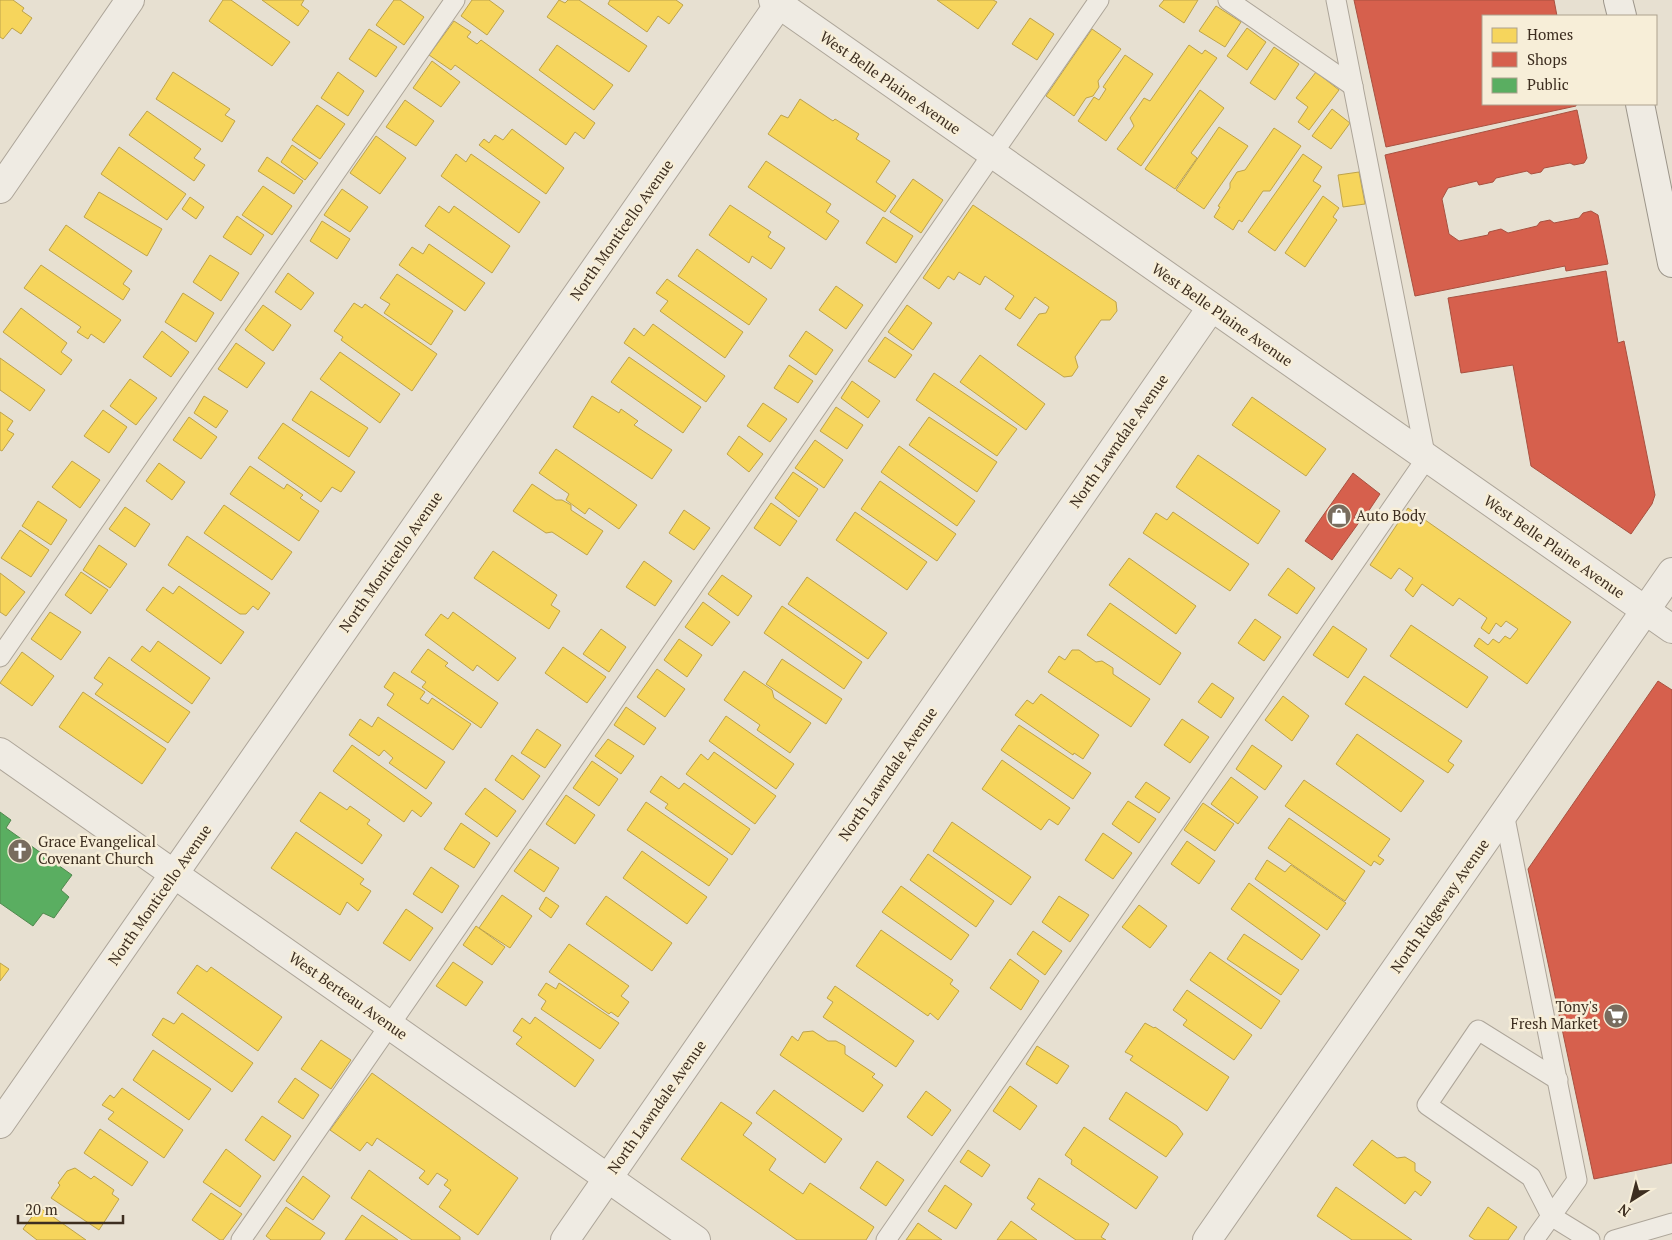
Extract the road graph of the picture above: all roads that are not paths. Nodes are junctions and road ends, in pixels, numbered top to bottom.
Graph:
1 (130, 0) edge
2 (456, 0) edge
3 (1099, 0) edge
4 (1228, 0) edge
5 (1336, 0) edge
6 (1618, 0) edge
7 (778, 1) edge
8 (1622, 15) edge
9 (1353, 86) junction
10 (1640, 105) edge
11 (992, 154) junction
12 (0, 189) edge
13 (1666, 198) edge
14 (1672, 263) edge
15 (1211, 308) junction
16 (1426, 459) junction
17 (1672, 572) edge
18 (1645, 611) junction
19 (1672, 629) edge
20 (0, 657) edge
21 (0, 752) edge
22 (1504, 813) junction
23 (174, 874) junction
24 (390, 1026) junction
25 (1558, 1080) junction
26 (0, 1124) edge
27 (608, 1178) junction
28 (1551, 1216) junction
29 (1672, 1223) edge
30 (241, 1240) edge
31 (565, 1240) edge
32 (696, 1240) edge
33 (886, 1240) edge
34 (1207, 1240) edge
35 (1534, 1240) edge
36 (1590, 1240) edge
37 (1614, 1240) edge

1 - 12 street
2 - 20 lane
3 - 11 lane
4 - 9 lane
5 - 9 lane
6 - 8 street
7 - 11 street, West Belle Plaine Avenue
7 - 23 street, North Monticello Avenue
9 - 16 lane
10 - 13 street
11 - 15 street, West Belle Plaine Avenue
11 - 24 lane
13 - 14 street
15 - 16 street, West Belle Plaine Avenue
15 - 27 street, North Lawndale Avenue
16 - 18 street, West Belle Plaine Avenue
16 - 33 lane
17 - 18 street, North Ridgeway Avenue
18 - 19 street, West Belle Plaine Avenue
18 - 22 street, North Ridgeway Avenue
21 - 23 street, West Berteau Avenue
22 - 25 lane
22 - 34 street, North Ridgeway Avenue
23 - 24 street, West Berteau Avenue
23 - 26 street, North Monticello Avenue
24 - 27 street, West Berteau Avenue
24 - 30 lane
25 - 28 lane
25 - 28 lane
27 - 31 street, North Lawndale Avenue
27 - 32 street, West Berteau Avenue
28 - 35 lane
28 - 36 lane
29 - 37 lane

